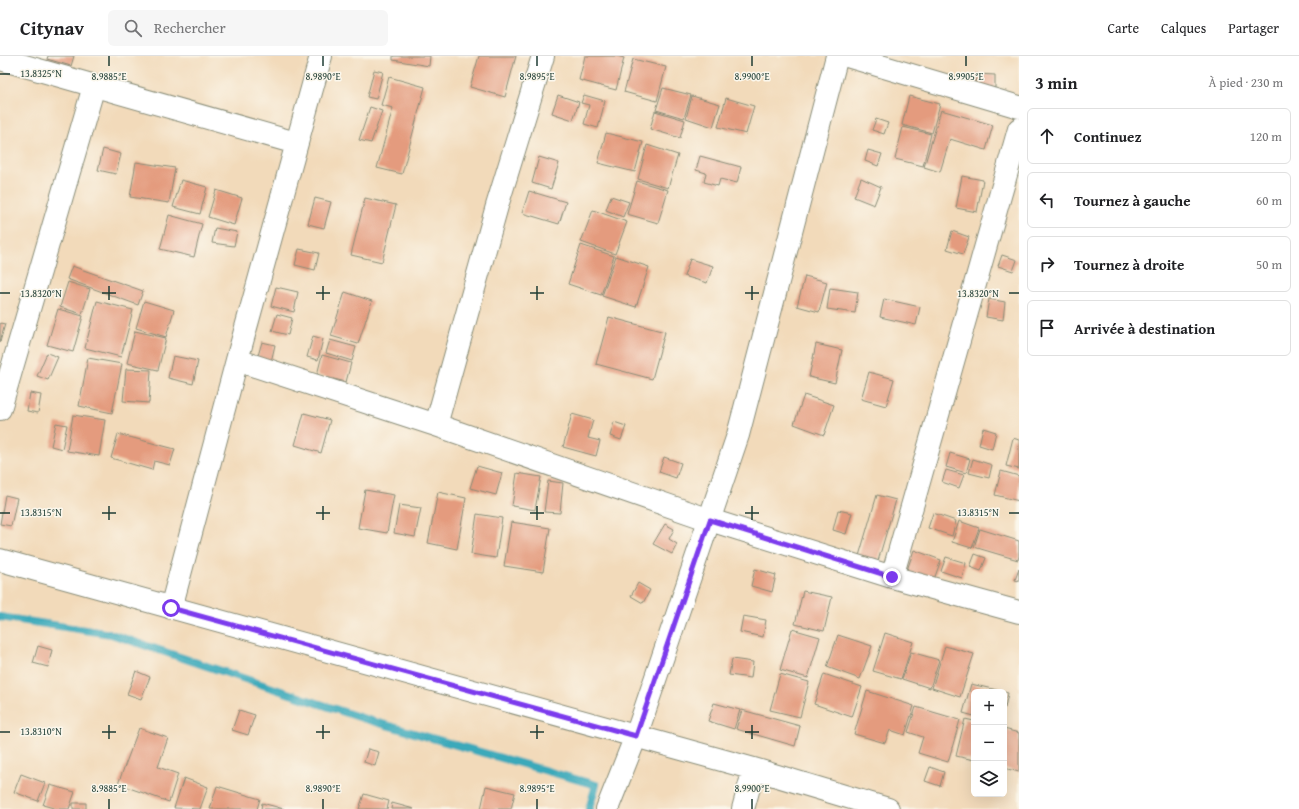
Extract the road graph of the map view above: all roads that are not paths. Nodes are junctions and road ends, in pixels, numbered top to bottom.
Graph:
1 (321, 56) edge
2 (543, 56) edge
3 (837, 56) edge
4 (847, 56) edge
5 (0, 59) edge
6 (94, 86) junction
7 (1019, 107) edge
8 (1019, 129) edge
9 (296, 143) junction
10 (237, 360) junction
11 (0, 409) edge
12 (436, 425) junction
13 (710, 520) junction
14 (0, 560) edge
15 (892, 577) junction
16 (171, 608) junction
17 (1019, 612) edge
18 (636, 736) junction
19 (754, 769) junction
20 (607, 809) edge
21 (743, 809) edge
22 (888, 809) edge

1 - 9 street
2 - 12 street
3 - 13 street
4 - 7 street
5 - 6 street
6 - 9 street
6 - 11 street
8 - 15 street
9 - 10 street
10 - 12 street
10 - 16 street
12 - 13 street
13 - 15 street
13 - 18 street
14 - 16 street
15 - 17 street
16 - 18 street
18 - 19 street
18 - 20 street
19 - 21 street
19 - 22 street

